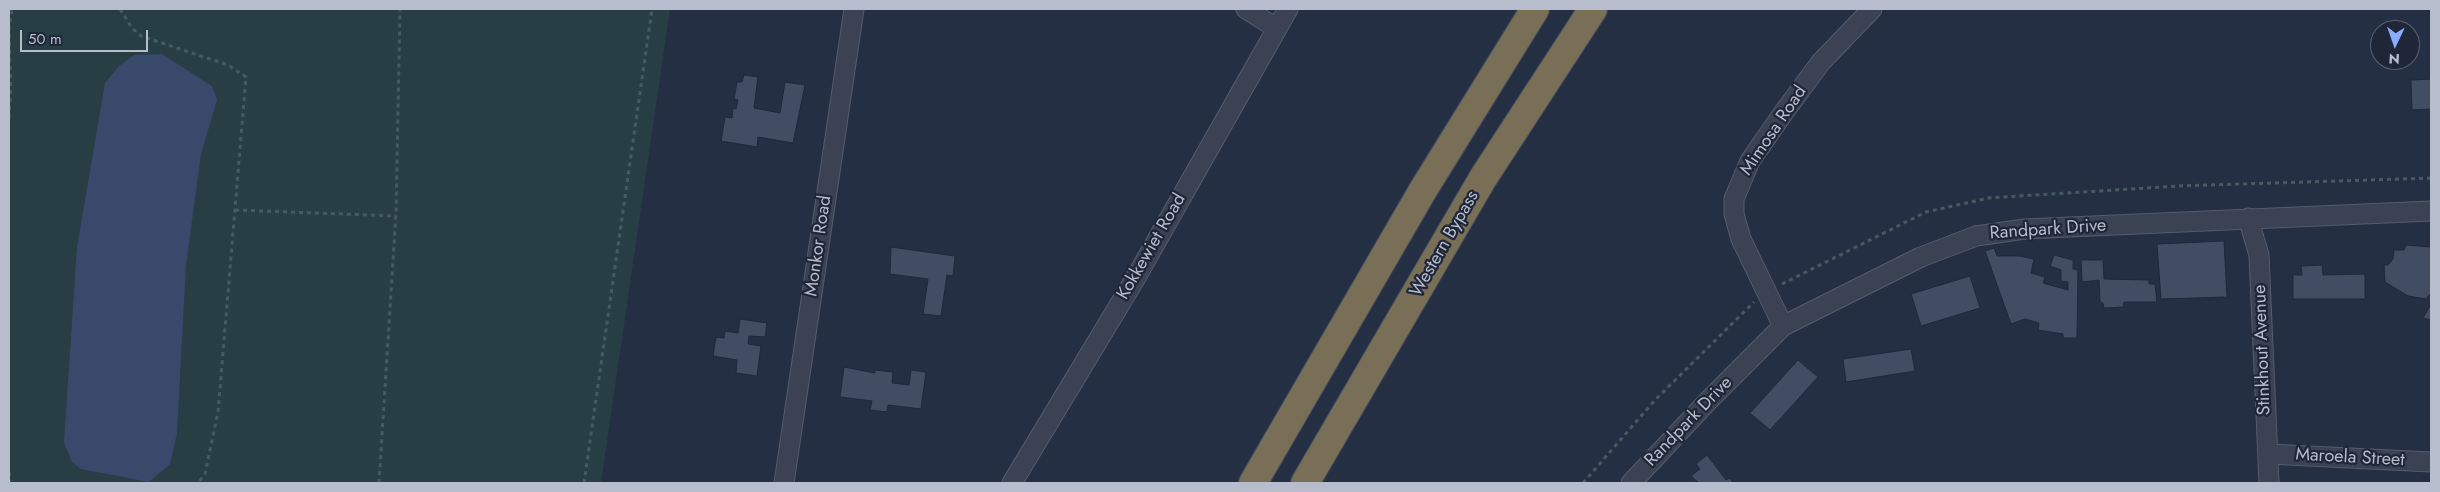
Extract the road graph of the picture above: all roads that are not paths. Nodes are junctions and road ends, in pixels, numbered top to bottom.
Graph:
1 (854, 9) edge
2 (1246, 9) edge
3 (1288, 9) edge
4 (1535, 9) edge
5 (1593, 9) edge
6 (1872, 9) edge
7 (1276, 28) junction
8 (2431, 211) edge
9 (2248, 218) junction
10 (1783, 326) junction
11 (2268, 454) junction
12 (2431, 462) edge
13 (784, 483) edge
14 (1012, 483) edge
15 (1253, 483) edge
16 (1305, 483) edge
17 (1632, 483) edge
18 (2269, 483) edge

1 - 13 street, Monkor Road
2 - 7 street
3 - 7 street, Kokkewiet Road
4 - 15 highway
5 - 16 highway, Western Bypass
6 - 10 street, Mimosa Road
7 - 14 street, Kokkewiet Road
8 - 9 street, Randpark Drive
9 - 10 street, Randpark Drive
9 - 11 street, Stinkhout Avenue
10 - 17 street, Randpark Drive
11 - 12 street, Maroela Street
11 - 18 street, Stinkhout Avenue

